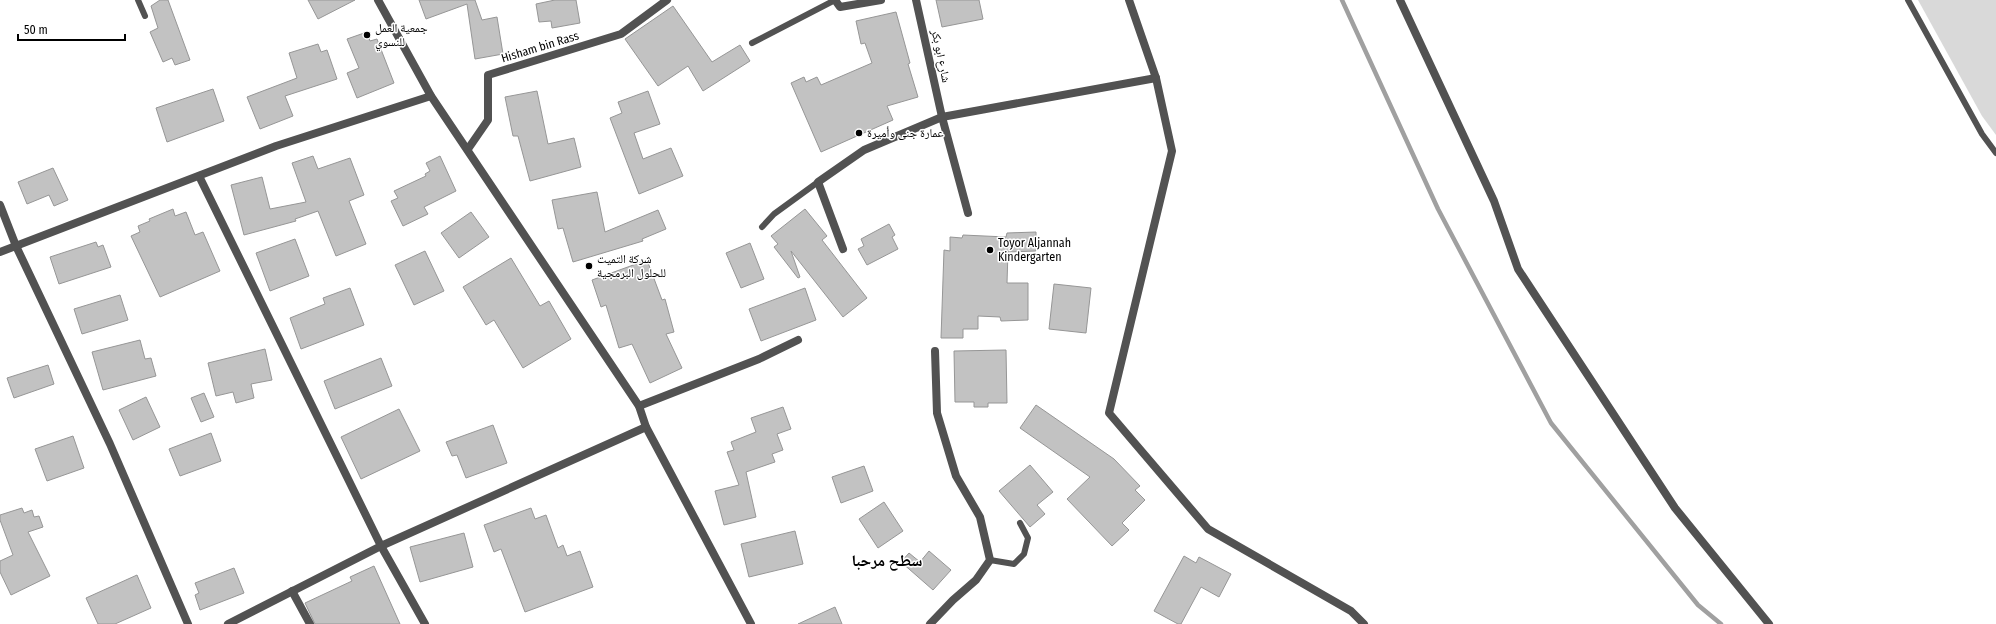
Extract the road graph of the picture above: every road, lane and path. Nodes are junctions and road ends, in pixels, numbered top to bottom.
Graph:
1 (138, 0) edge
2 (378, 0) edge
3 (667, 0) edge
4 (835, 0) edge
5 (882, 0) edge
6 (916, 0) edge
7 (1129, 0) edge
8 (1400, 0) edge
9 (1908, 0) edge
10 (145, 16) dead end
11 (752, 43) dead end
12 (1156, 78) junction
13 (431, 96) junction
14 (942, 117) junction
15 (468, 149) junction
16 (1996, 153) edge
17 (199, 176) junction
18 (818, 182) junction
19 (0, 205) edge
20 (968, 213) dead end
21 (762, 227) dead end
22 (16, 246) junction
23 (843, 249) dead end
24 (0, 252) edge
25 (798, 340) dead end
26 (934, 351) dead end
27 (639, 406) junction
28 (646, 427) junction
29 (1020, 523) dead end
30 (381, 546) junction
31 (990, 560) junction
32 (292, 591) junction
33 (1361, 623) edge
34 (188, 624) edge
35 (228, 624) edge
36 (310, 624) edge
37 (425, 624) edge
38 (751, 624) edge
39 (930, 624) edge
40 (1769, 624) edge

1 - 10 lane
2 - 13 street
3 - 15 street, Hisham bin Rass
4 - 5 street
4 - 11 lane
6 - 14 street, شارع ابو بكر
7 - 12 street
8 - 40 street
9 - 16 lane
12 - 14 street
12 - 33 street
13 - 15 street
13 - 17 street
14 - 18 street
14 - 20 street, شارع ابو بكر
15 - 27 street
17 - 22 street
17 - 30 street
18 - 21 lane
18 - 23 street
19 - 22 street
22 - 24 street
22 - 34 street
25 - 27 street
26 - 31 street
27 - 28 street
28 - 30 street
28 - 38 street
29 - 31 lane
30 - 32 street
30 - 37 street
31 - 39 street
32 - 35 street
32 - 36 street

